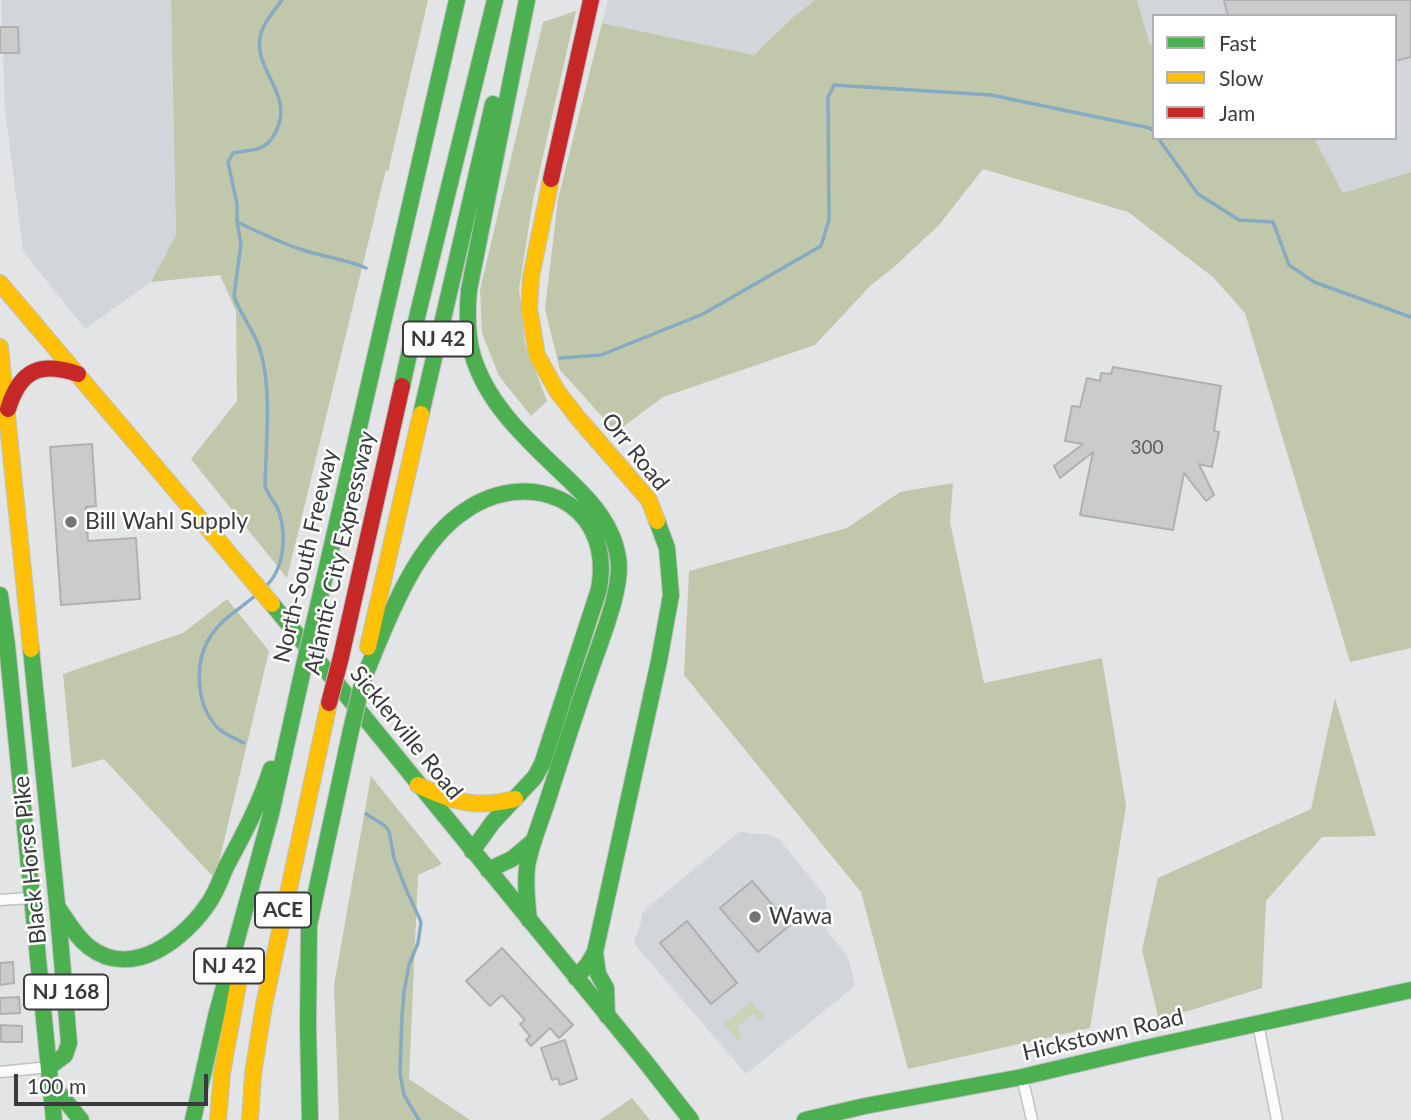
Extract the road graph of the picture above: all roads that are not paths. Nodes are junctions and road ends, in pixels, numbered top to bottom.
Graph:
1 (457, 0) edge
2 (495, 0) edge
3 (518, 0) edge
4 (527, 0) edge
5 (591, 0) edge
6 (0, 283) edge
7 (0, 347) edge
8 (78, 374) junction
9 (6, 415) junction
10 (0, 595) edge
11 (31, 643) junction
12 (7, 645) junction
13 (304, 665) junction
14 (363, 680) junction
15 (418, 785) junction
16 (516, 799) junction
17 (271, 814) junction
18 (50, 839) junction
19 (535, 839) junction
20 (25, 840) junction
21 (472, 851) junction
22 (488, 870) junction
23 (30, 898) junction
24 (0, 901) edge
25 (59, 909) junction
26 (529, 920) junction
27 (596, 952) junction
28 (576, 978) junction
29 (1411, 990) edge
30 (607, 1016) junction
31 (1258, 1024) junction
32 (308, 1047) junction
33 (0, 1072) edge
34 (50, 1075) junction
35 (1022, 1077) junction
36 (54, 1120) edge
37 (81, 1120) edge
38 (193, 1120) edge
39 (218, 1120) edge
40 (250, 1120) edge
41 (310, 1120) edge
42 (321, 1120) edge
43 (691, 1120) edge
44 (805, 1120) edge
45 (1032, 1120) edge
46 (1277, 1120) edge

1 - 13 main road, North-South Freeway / NJ 42, bridge
2 - 40 main road, Atlantic City Expressway / ACE, bridge
3 - 14 main road, NJ 42
4 - 19 main road
5 - 27 main road, Orr Road
6 - 8 main road, Sicklerville Road
7 - 9 main road, Black Horse Pike / NJ 168
8 - 9 main road
8 - 15 main road, Sicklerville Road
9 - 11 main road, Black Horse Pike / NJ 168
10 - 12 main road, Black Horse Pike / NJ 168
11 - 12 main road
11 - 18 main road, Black Horse Pike / NJ 168
12 - 20 main road, Black Horse Pike / NJ 168
13 - 17 main road, North-South Freeway / NJ 42
13 - 25 main road
14 - 16 main road
14 - 32 main road, NJ 42, bridge
15 - 16 main road
15 - 21 main road, Sicklerville Road
16 - 21 main road
17 - 38 main road, North-South Freeway / NJ 42
17 - 39 main road, ACE
18 - 20 main road
18 - 25 main road, Black Horse Pike / NJ 168
19 - 22 main road
19 - 26 main road
20 - 23 main road, Black Horse Pike / NJ 168
21 - 22 main road, Sicklerville Road
22 - 26 main road, Sicklerville Road
23 - 24 street
23 - 34 main road, Black Horse Pike / NJ 168
25 - 34 main road, Black Horse Pike / NJ 168
26 - 28 main road, Sicklerville Road
27 - 28 main road, Orr Road
27 - 30 main road
28 - 30 main road, Sicklerville Road
29 - 31 main road, Hickstown Road
30 - 43 main road, Sicklerville Road
31 - 35 main road, Hickstown Road
31 - 46 street
32 - 41 main road, NJ 42
32 - 42 main road
33 - 34 street
34 - 36 main road, Black Horse Pike / NJ 168
34 - 37 main road
35 - 44 main road, Hickstown Road
35 - 45 street

